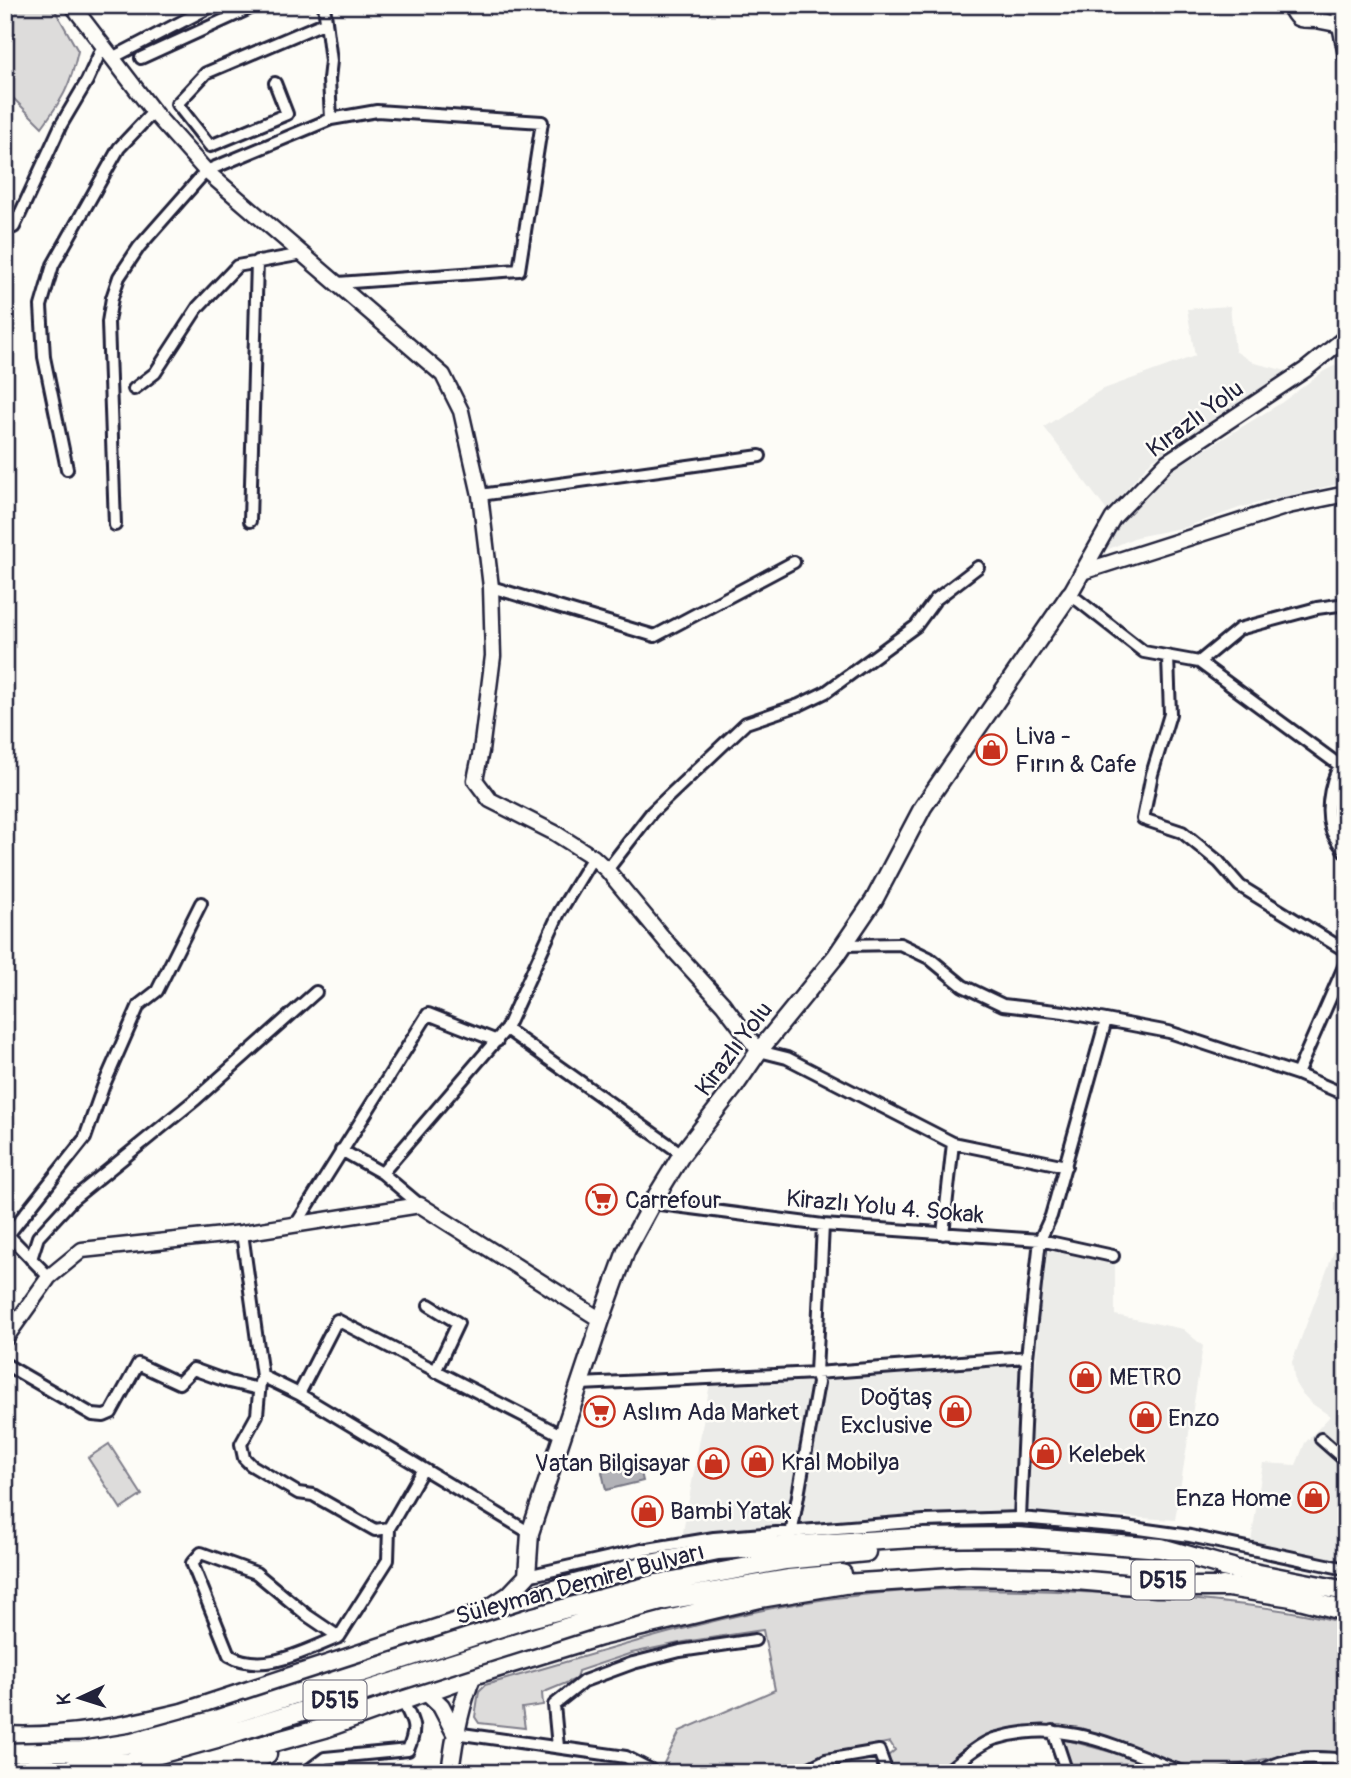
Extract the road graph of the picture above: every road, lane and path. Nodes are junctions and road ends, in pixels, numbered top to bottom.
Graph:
1 (72, 5) edge
2 (214, 5) edge
3 (257, 5) edge
4 (324, 5) edge
5 (1289, 5) edge
6 (1339, 5) edge
7 (326, 22) junction
8 (1340, 25) junction
9 (108, 52) junction
10 (1346, 56) edge
11 (141, 58) dead end
12 (275, 83) dead end
13 (153, 111) junction
14 (331, 119) junction
15 (206, 171) junction
16 (14, 227) dead end
17 (303, 254) junction
18 (257, 261) junction
19 (338, 283) junction
20 (1346, 337) edge
21 (134, 389) dead end
22 (760, 456) dead end
23 (66, 469) dead end
24 (1346, 494) edge
25 (480, 495) junction
26 (250, 521) dead end
27 (115, 525) dead end
28 (794, 562) dead end
29 (978, 568) dead end
30 (1082, 572) junction
31 (491, 587) junction
32 (1070, 594) junction
33 (1346, 604) edge
34 (1168, 657) junction
35 (1199, 662) junction
36 (1342, 761) edge
37 (1346, 853) edge
38 (593, 857) junction
39 (607, 870) junction
40 (201, 903) dead end
41 (843, 945) junction
42 (1346, 951) edge
43 (1346, 962) edge
44 (316, 992) dead end
45 (1105, 1020) junction
46 (506, 1029) junction
47 (497, 1041) junction
48 (759, 1051) junction
49 (1297, 1074) junction
50 (1346, 1095) edge
51 (953, 1143) junction
52 (341, 1150) junction
53 (682, 1153) junction
54 (1066, 1166) junction
55 (382, 1173) junction
56 (652, 1203) junction
57 (420, 1205) junction
58 (822, 1225) junction
59 (295, 1226) junction
60 (242, 1233) junction
61 (943, 1234) junction
62 (1040, 1240) junction
63 (1113, 1256) dead end
64 (31, 1259) junction
65 (49, 1277) junction
66 (429, 1305) dead end
67 (601, 1320) junction
68 (5, 1339) edge
69 (1027, 1357) junction
70 (5, 1363) edge
71 (435, 1372) junction
72 (816, 1373) junction
73 (262, 1376) junction
74 (580, 1384) junction
75 (259, 1389) junction
76 (299, 1394) junction
77 (562, 1436) junction
78 (1321, 1439) dead end
79 (1346, 1461) edge
80 (423, 1469) junction
81 (1020, 1518) junction
82 (389, 1528) junction
83 (530, 1533) junction
84 (791, 1537) junction
85 (1232, 1568) junction
86 (1346, 1569) edge
87 (527, 1576) junction
88 (1233, 1587) junction
89 (560, 1588) junction
90 (1346, 1591) edge
91 (659, 1593) junction
92 (1346, 1611) edge
93 (477, 1616) junction
94 (339, 1637) junction
95 (755, 1640) dead end
96 (473, 1675) junction
97 (425, 1691) junction
98 (402, 1700) junction
99 (324, 1728) junction
100 (1053, 1731) junction
101 (455, 1733) junction
102 (5, 1735) edge
103 (24, 1737) junction
104 (558, 1747) junction
105 (5, 1753) edge
106 (1346, 1760) edge
107 (1261, 1771) edge
108 (6, 1772) edge
109 (163, 1773) edge
110 (225, 1773) edge
111 (305, 1773) edge
112 (450, 1773) edge
113 (652, 1773) edge
114 (800, 1773) edge
115 (887, 1773) edge
116 (945, 1773) edge
117 (1067, 1773) edge
118 (1184, 1773) edge
119 (1233, 1773) edge

1 - 9 street
2 - 9 street
3 - 11 street
4 - 7 street
5 - 8 street
6 - 8 street
7 - 12 street
7 - 14 street
8 - 10 street
9 - 13 street
9 - 16 street
13 - 15 street
13 - 23 street
14 - 15 street
14 - 19 street
15 - 17 street
15 - 27 street
17 - 18 street
17 - 19 street
18 - 21 street
18 - 26 street
19 - 25 street
20 - 30 street, Kırazlı Yolu
22 - 25 street
24 - 30 street
25 - 31 street
28 - 31 street
29 - 39 street
30 - 32 street, Kırazlı Yolu
31 - 38 street
32 - 34 street
32 - 41 main road, Kirazlı Yolu
33 - 35 street
34 - 35 street
34 - 42 street
35 - 36 street
36 - 37 street
38 - 39 street
38 - 46 street
39 - 48 street
40 - 64 street
41 - 45 street
41 - 48 main road, Kirazlı Yolu
43 - 49 street
44 - 64 street
45 - 49 street
45 - 54 street
46 - 47 street
46 - 53 street
47 - 52 street
47 - 55 street
48 - 51 street
48 - 53 main road, Kirazlı Yolu
49 - 50 street
51 - 54 street
51 - 61 street
52 - 55 street
52 - 59 street
53 - 56 main road, Kirazlı Yolu
54 - 62 street
55 - 57 street
56 - 58 street, Kirazlı Yolu 4. Sokak
56 - 67 main road, Kirazlı Yolu
57 - 59 street
57 - 67 street
58 - 61 street, Kirazlı Yolu 4. Sokak
58 - 72 street
59 - 60 street
60 - 65 street
60 - 73 street
61 - 62 street, Kirazlı Yolu 4. Sokak
62 - 63 street, Kirazlı Yolu 4. Sokak
62 - 69 street
64 - 65 street
65 - 68 street
66 - 71 street
67 - 74 main road, Kirazlı Yolu
69 - 72 street
69 - 81 street
70 - 75 street
71 - 76 street
71 - 77 street
72 - 74 street
72 - 84 street
73 - 75 street
73 - 76 street
74 - 77 main road, Kirazlı Yolu
75 - 82 street
76 - 80 street
77 - 83 main road, Kirazlı Yolu
78 - 79 street
80 - 82 street
80 - 83 street
81 - 84 street
81 - 86 street
82 - 94 street
83 - 87 main road, Kirazlı Yolu
84 - 85 highway
84 - 87 street
84 - 89 highway
85 - 90 highway, Süleyman Demirel Bulvarı / D515
85 - 91 highway, Süleyman Demirel Bulvarı / D515
87 - 89 main road
87 - 93 main road
88 - 91 highway, Süleyman Demirel Bulvarı / D515
88 - 92 highway, Süleyman Demirel Bulvarı / D515
88 - 96 highway
89 - 93 highway
91 - 105 highway, Süleyman Demirel Bulvarı / D515, bridge
91 - 108 highway, Süleyman Demirel Bulvarı / D515, bridge
93 - 103 highway
94 - 94 street
95 - 104 street
96 - 97 highway
96 - 101 main road
97 - 98 highway
97 - 101 main road
98 - 99 highway
98 - 111 street
99 - 109 highway
99 - 110 highway
100 - 116 street
100 - 117 street
100 - 118 street
101 - 104 street
101 - 112 main road
102 - 103 highway
103 - 108 highway
104 - 113 street
106 - 107 street
107 - 119 street
114 - 115 street

